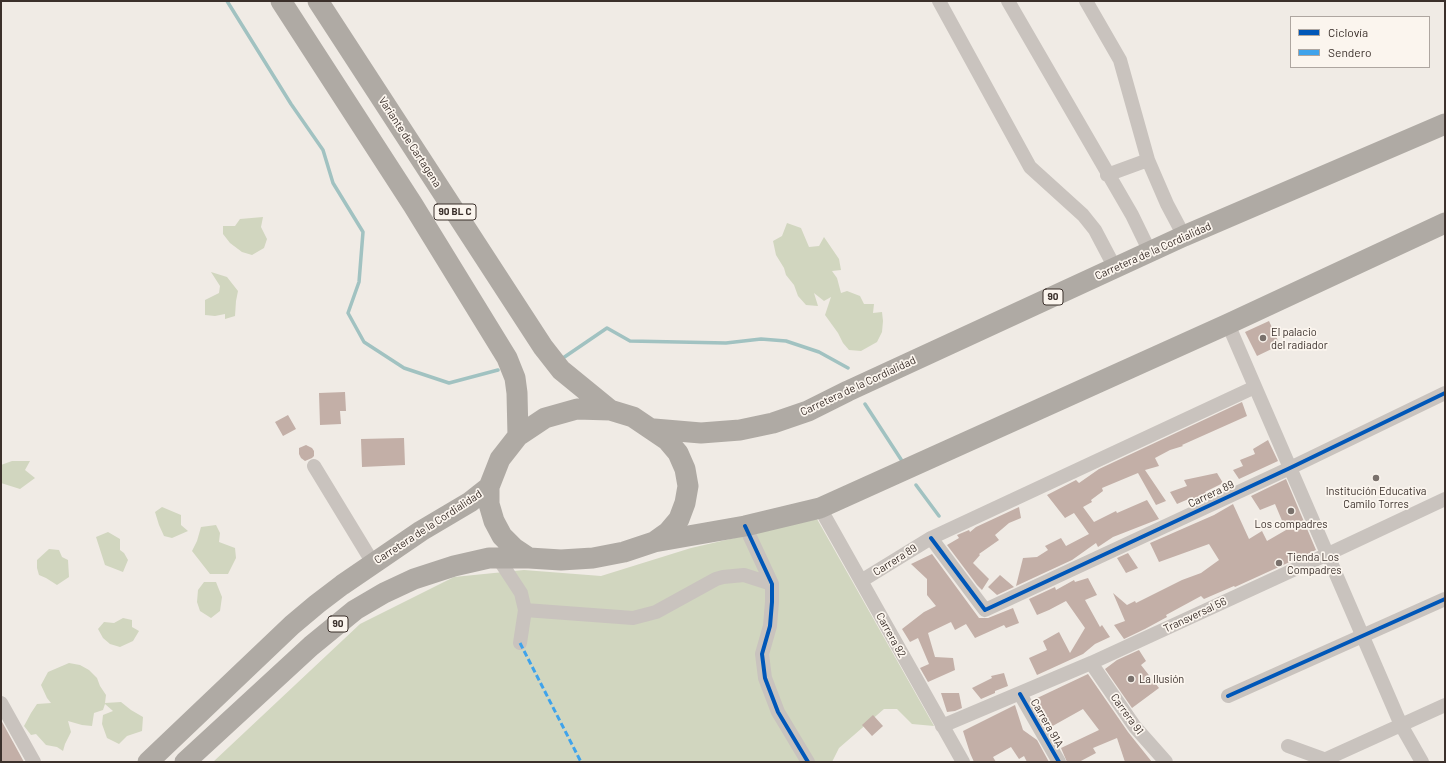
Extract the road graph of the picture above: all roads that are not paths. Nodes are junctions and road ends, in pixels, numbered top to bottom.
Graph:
1 (281, 1) edge
2 (318, 1) edge
3 (939, 1) edge
4 (1008, 1) edge
5 (1086, 1) edge
6 (1445, 124) edge
7 (1148, 160) junction
8 (1107, 175) junction
9 (1445, 223) edge
10 (1184, 236) junction
11 (1150, 252) junction
12 (1115, 268) junction
13 (1228, 324) junction
14 (1255, 387) junction
15 (1445, 393) edge
16 (610, 410) junction
17 (654, 429) junction
18 (518, 436) junction
19 (314, 466) dead end
20 (1290, 468) junction
21 (489, 487) junction
22 (1445, 499) edge
23 (820, 508) junction
24 (745, 526) junction
25 (931, 538) junction
26 (654, 542) junction
27 (1328, 554) junction
28 (498, 558) junction
29 (529, 558) junction
30 (373, 563) junction
31 (861, 581) junction
32 (772, 584) junction
33 (1445, 599) edge
34 (525, 610) junction
35 (1363, 636) junction
36 (520, 643) dead end
37 (1090, 663) junction
38 (1020, 694) junction
39 (1228, 696) dead end
40 (1, 704) edge
41 (1445, 705) edge
42 (1402, 724) junction
43 (942, 726) junction
44 (1288, 746) dead end
45 (1329, 760) edge
46 (34, 762) edge
47 (148, 762) edge
48 (185, 762) edge
49 (808, 762) edge
50 (963, 762) edge
51 (1059, 762) edge
52 (1166, 762) edge
53 (1422, 762) edge

1 - 18 highway, 90 BL C
2 - 16 highway, Variante de Cartagena / 90 BL C
3 - 12 street
4 - 8 street
5 - 7 street
6 - 10 highway, Carretera de la Cordialidad / 90
7 - 8 street
7 - 10 street
8 - 11 street
9 - 13 highway
10 - 11 highway, Carretera de la Cordialidad / 90
11 - 12 highway, Carretera de la Cordialidad / 90
12 - 17 highway, Carretera de la Cordialidad / 90
13 - 14 street
13 - 23 highway
14 - 20 street
14 - 25 street, Carrera 89
15 - 20 street, Carrera 89
16 - 17 highway, Carretera de la Cordialidad
16 - 18 highway, Carretera de la Cordialidad
17 - 26 highway
18 - 21 highway, Carretera de la Cordialidad
19 - 30 street
20 - 25 street, Carrera 89
20 - 27 street
21 - 29 highway
21 - 30 highway, Carretera de la Cordialidad / 90
22 - 27 street, Transversal 56
23 - 24 highway
23 - 31 street, Carrera 92
24 - 26 highway
24 - 32 street
25 - 31 street, Carrera 89
26 - 29 highway
27 - 35 street
27 - 37 street, Transversal 56
28 - 29 highway, 90
28 - 34 street
28 - 48 highway, 90
30 - 47 highway, Carretera de la Cordialidad / 90
31 - 43 street, Carrera 92
32 - 34 street
32 - 49 street
33 - 35 street
34 - 36 street
35 - 39 street
35 - 42 street
37 - 38 street, Transversal 56
37 - 52 street, Carrera 91
38 - 43 street, Transversal 56
38 - 51 street, Carrera 91A
40 - 46 street
41 - 42 street
42 - 45 street
42 - 53 street
43 - 50 street, Carrera 92
44 - 45 street

